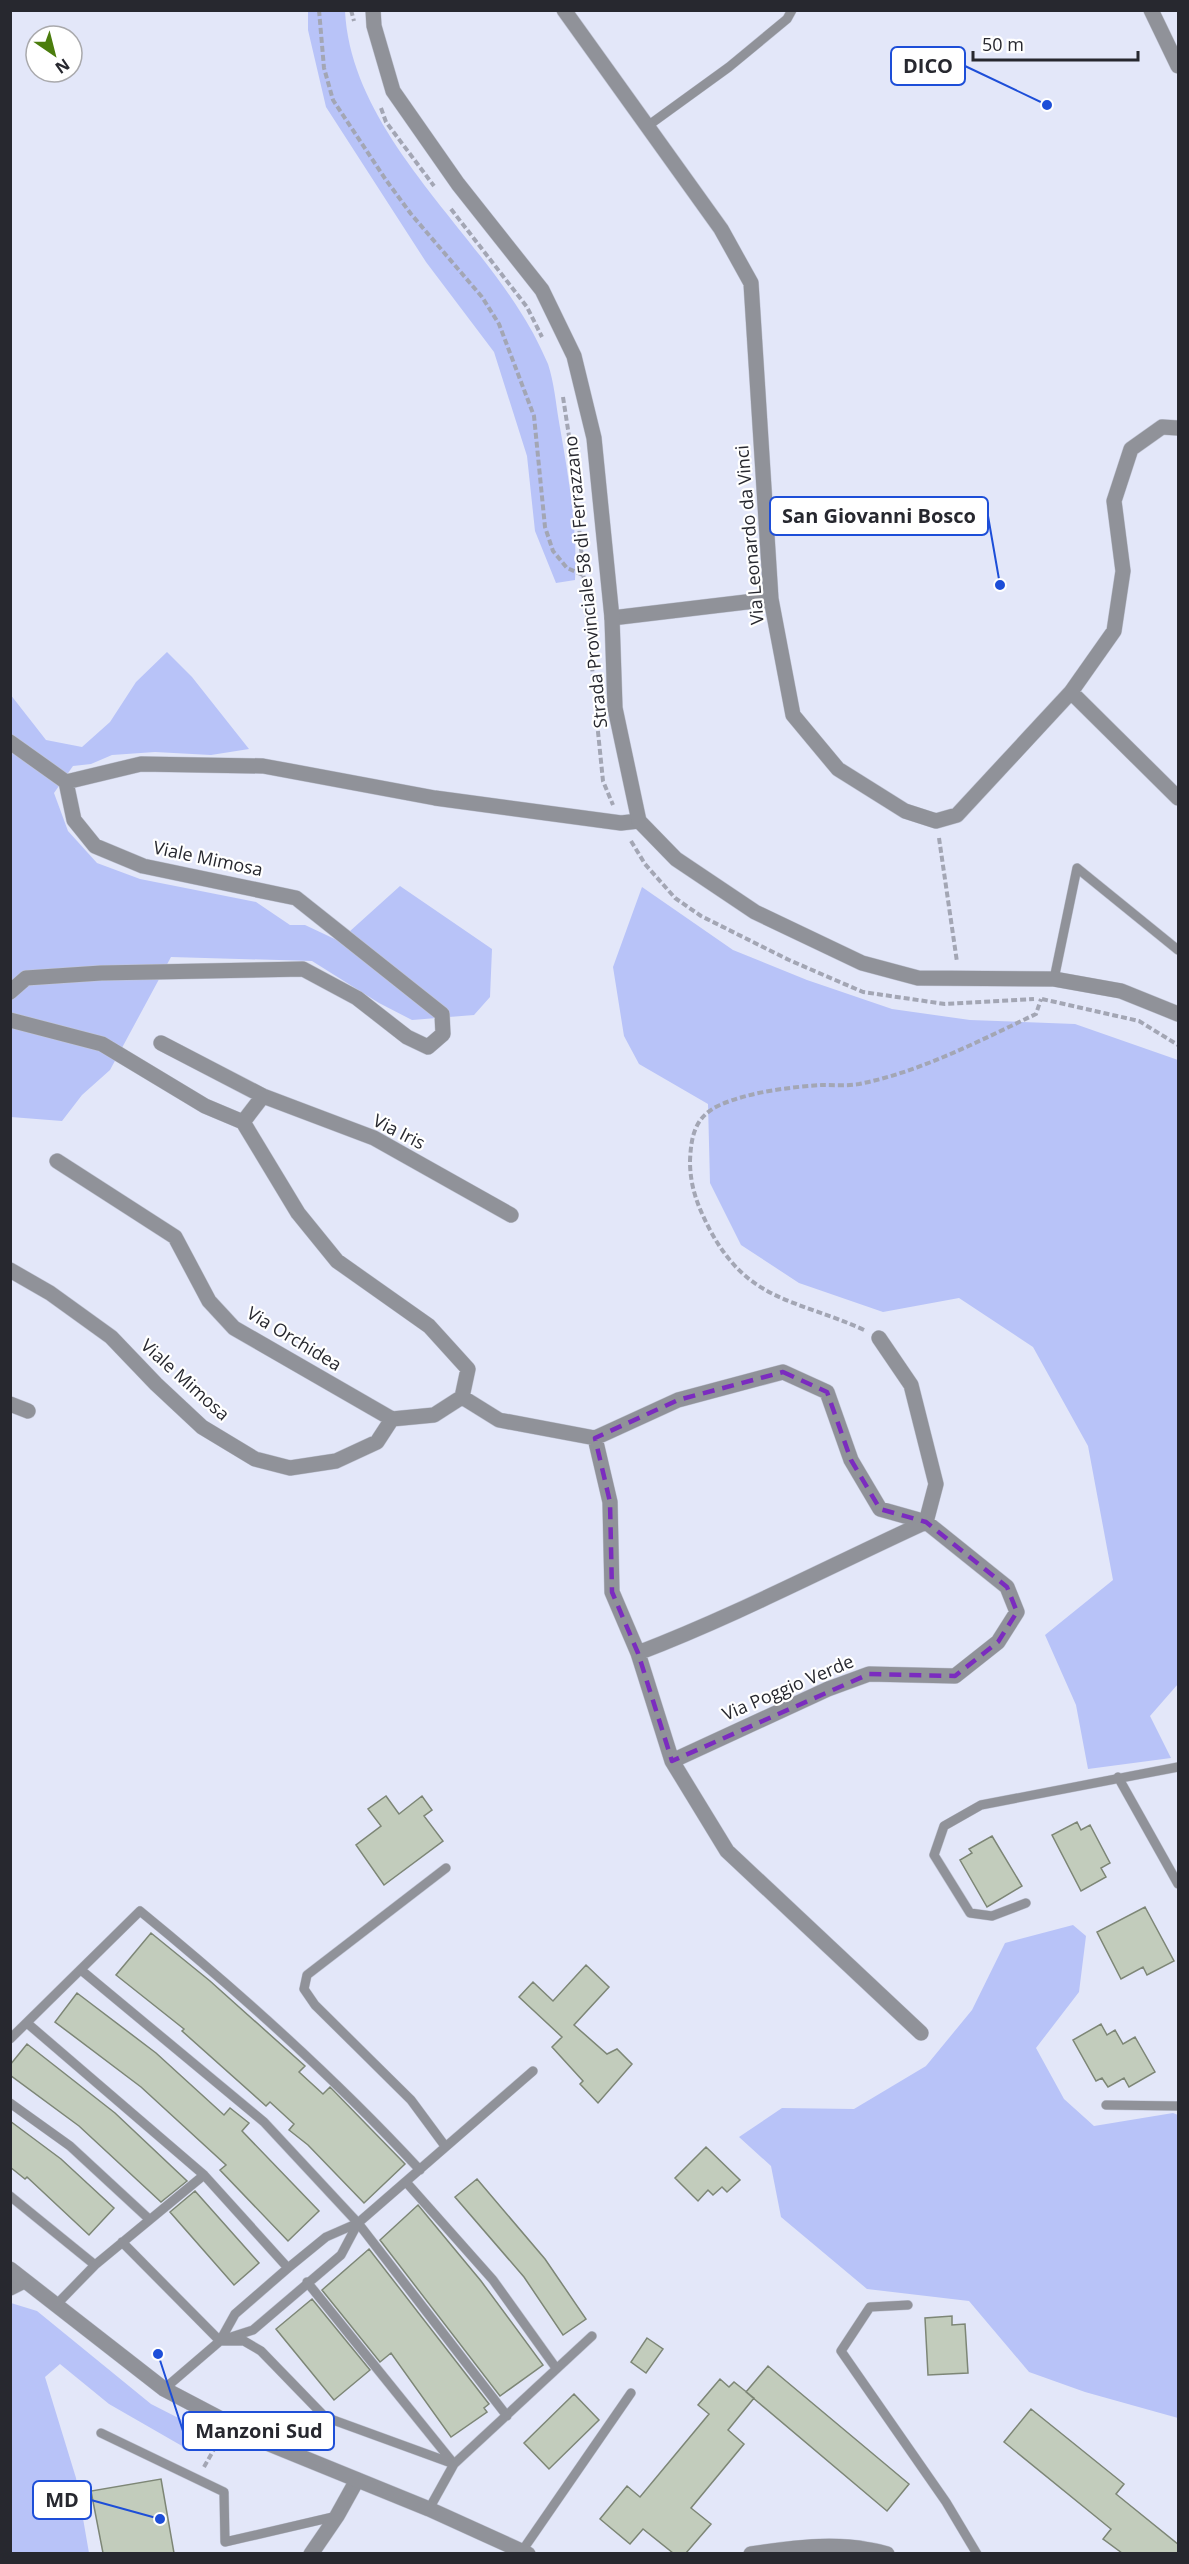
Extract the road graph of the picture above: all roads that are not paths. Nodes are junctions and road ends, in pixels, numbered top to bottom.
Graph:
1 (373, 10) edge
2 (564, 10) edge
3 (792, 10) edge
4 (1151, 10) edge
5 (1179, 66) edge
6 (649, 125) junction
7 (1179, 428) edge
8 (771, 599) junction
9 (612, 618) junction
10 (1071, 692) junction
11 (10, 742) edge
12 (66, 783) junction
13 (1179, 798) edge
14 (639, 821) junction
15 (1179, 950) edge
16 (1054, 979) junction
17 (10, 992) edge
18 (1179, 1014) edge
19 (10, 1020) edge
20 (161, 1043) dead end
21 (263, 1096) junction
22 (243, 1122) junction
23 (57, 1161) dead end
24 (511, 1215) dead end
25 (10, 1270) edge
26 (879, 1338) road end
27 (462, 1397) junction
28 (10, 1404) edge
29 (28, 1411) dead end
30 (392, 1419) junction
31 (595, 1438) junction
32 (926, 1522) junction
33 (638, 1653) junction
34 (672, 1761) junction
35 (1179, 1767) edge
36 (1118, 1777) junction
37 (446, 1868) dead end
38 (1179, 1884) edge
39 (1026, 1903) dead end
40 (81, 1970) junction
41 (27, 2023) junction
42 (921, 2032) dead end
43 (10, 2039) edge
44 (533, 2071) dead end
45 (10, 2103) edge
46 (1106, 2105) dead end
47 (1179, 2106) edge
48 (445, 2146) junction
49 (420, 2170) junction
50 (204, 2175) junction
51 (406, 2182) junction
52 (10, 2196) edge
53 (149, 2219) junction
54 (358, 2223) junction
55 (122, 2242) junction
56 (95, 2265) junction
57 (288, 2268) junction
58 (10, 2269) edge
59 (307, 2282) junction
60 (17, 2284) edge
61 (56, 2305) junction
62 (908, 2306) dead end
63 (591, 2336) dead end
64 (220, 2341) junction
65 (556, 2368) junction
66 (164, 2389) junction
67 (631, 2393) dead end
68 (507, 2416) junction
69 (101, 2433) dead end
70 (454, 2464) junction
71 (357, 2480) junction
72 (429, 2509) junction
73 (337, 2516) junction
74 (525, 2552) edge
75 (311, 2553) edge
76 (751, 2553) edge
77 (887, 2553) edge
78 (977, 2553) edge

1 - 9 street, Strada Provinciale 58 di Ferrazzano
2 - 6 street, Via Leonardo da Vinci
3 - 6 lane
4 - 5 street
6 - 8 street, Via Leonardo da Vinci
7 - 10 street
8 - 9 street
8 - 10 street, Via Leonardo da Vinci
9 - 14 street, Strada Provinciale 58 di Ferrazzano
10 - 13 street
11 - 12 street
12 - 14 street
12 - 17 street, Viale Mimosa
14 - 16 street
15 - 16 lane
16 - 18 street
19 - 22 street
20 - 21 street, Via Iris
21 - 22 street
21 - 24 street, Via Iris
22 - 27 street
23 - 30 street, Via Orchidea
25 - 30 street, Viale Mimosa
26 - 32 street
27 - 30 street
27 - 31 street
28 - 29 street
31 - 32 street, Via Poggio Verde
31 - 33 street
32 - 33 street
32 - 34 street, Via Poggio Verde
33 - 34 street
34 - 42 street
35 - 36 lane
36 - 38 lane
36 - 39 lane
37 - 48 lane
40 - 41 lane
40 - 49 lane
40 - 54 lane
41 - 43 lane
41 - 50 lane
44 - 48 lane
45 - 53 lane
46 - 47 lane
48 - 49 lane
49 - 51 lane
50 - 53 lane
50 - 57 lane
51 - 54 lane
51 - 65 lane
52 - 56 lane
53 - 55 lane
54 - 57 lane
54 - 59 lane
54 - 68 lane
55 - 56 lane
55 - 64 lane
56 - 61 lane
57 - 64 lane
58 - 60 street
59 - 64 lane
59 - 70 lane
60 - 61 street
61 - 66 street
62 - 78 lane
63 - 65 lane
64 - 66 lane
64 - 70 lane
65 - 68 lane
66 - 71 street
67 - 74 lane
68 - 70 lane
69 - 73 lane
70 - 72 lane
71 - 72 street
71 - 73 street
72 - 74 street
73 - 75 street
76 - 77 street

